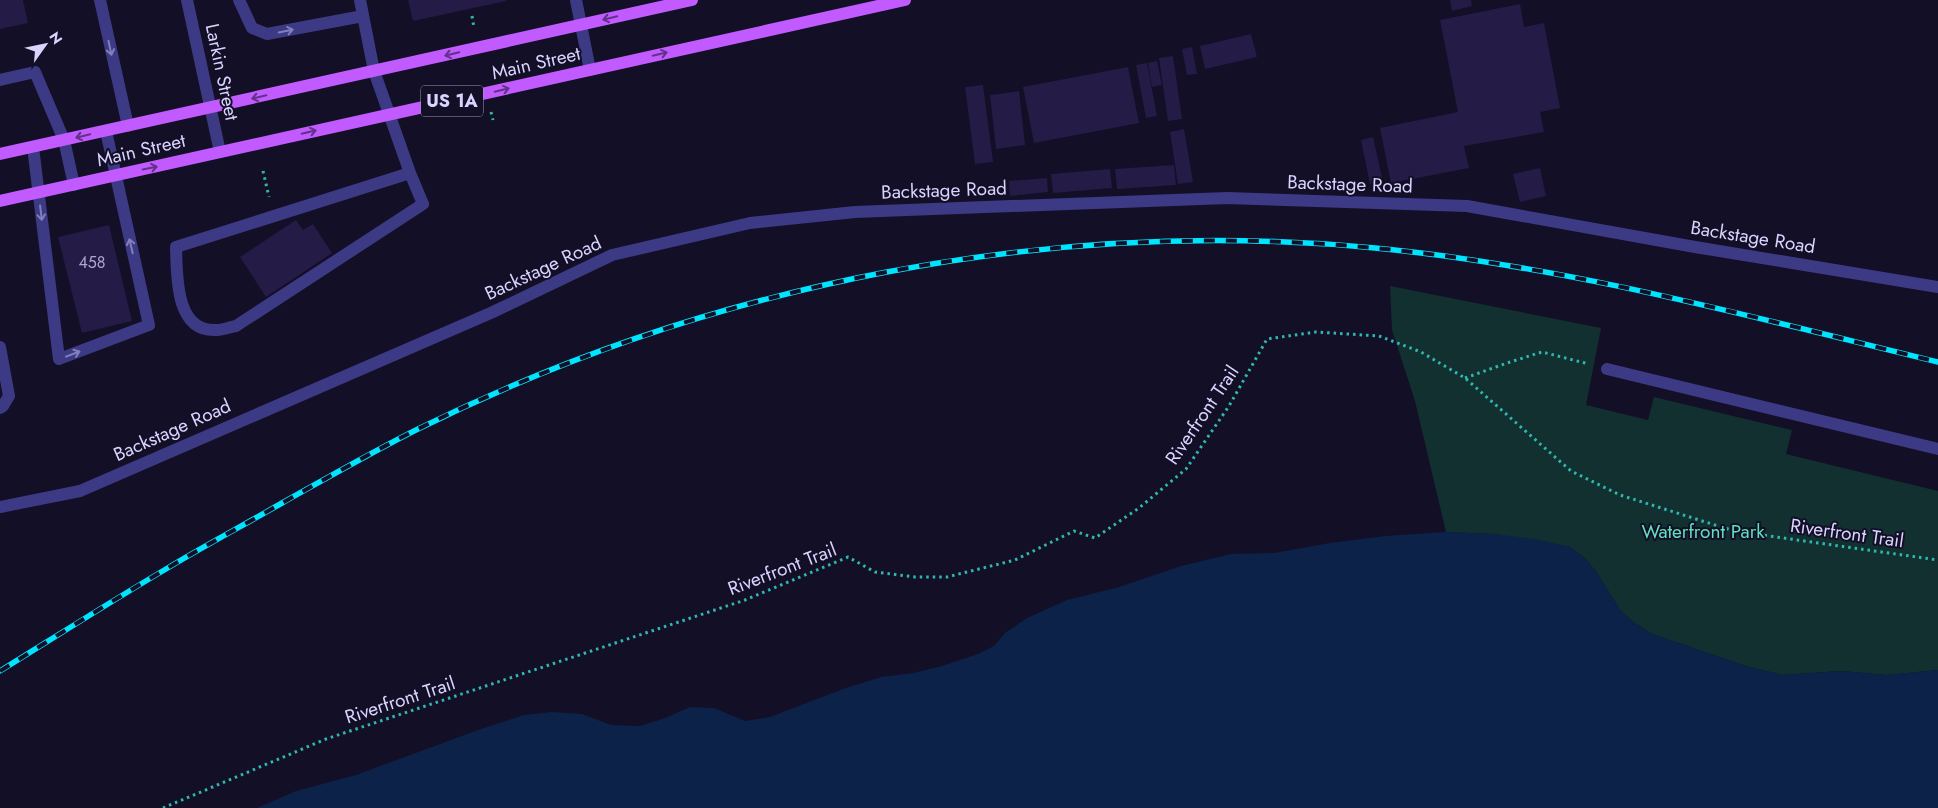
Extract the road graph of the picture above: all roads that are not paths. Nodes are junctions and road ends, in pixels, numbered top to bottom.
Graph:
1 (100, 0) edge
2 (187, 0) edge
3 (239, 0) edge
4 (360, 0) edge
5 (576, 0) edge
6 (692, 0) edge
7 (905, 0) edge
8 (363, 16) junction
9 (581, 25) junction
10 (590, 70) junction
11 (374, 71) junction
12 (0, 80) edge
13 (210, 107) junction
14 (389, 114) junction
15 (128, 126) junction
16 (106, 130) junction
17 (64, 140) junction
18 (33, 147) junction
19 (220, 152) junction
20 (0, 154) edge
21 (410, 173) junction
22 (116, 175) junction
23 (74, 185) junction
24 (39, 192) junction
25 (0, 201) edge
26 (1938, 287) edge
27 (0, 347) edge
28 (1607, 369) road end
29 (0, 408) edge
30 (1938, 449) edge
31 (0, 507) edge

1 -> 15 street
2 - 13 street, Larkin Street
3 -> 8 street
4 - 8 street
5 - 9 street
6 -> 9 main road, Main Street / US 1A
10 -> 7 main road, Main Street / US 1A
8 - 11 street
9 - 10 street
9 -> 11 main road, Main Street / US 1A
14 -> 10 main road, Main Street / US 1A
11 -> 13 main road, Main Street / US 1A
11 - 14 street
12 - 17 street
13 - 15 main road, Main Street / US 1A
13 - 19 street, Larkin Street
19 -> 14 main road, Main Street / US 1A
14 - 21 street
15 - 16 main road, Main Street / US 1A
16 -> 17 main road, Main Street / US 1A
16 - 22 street
17 - 18 main road, Main Street / US 1A
17 - 23 street
18 - 20 main road, Main Street / US 1A
18 - 24 street
22 -> 19 main road, Main Street / US 1A
21 - 21 street
22 - 23 main road, Main Street / US 1A
24 -> 22 street
23 - 24 main road, Main Street / US 1A
24 - 25 main road, Main Street / US 1A
26 - 31 street, Backstage Road
27 - 29 street
28 - 30 street

